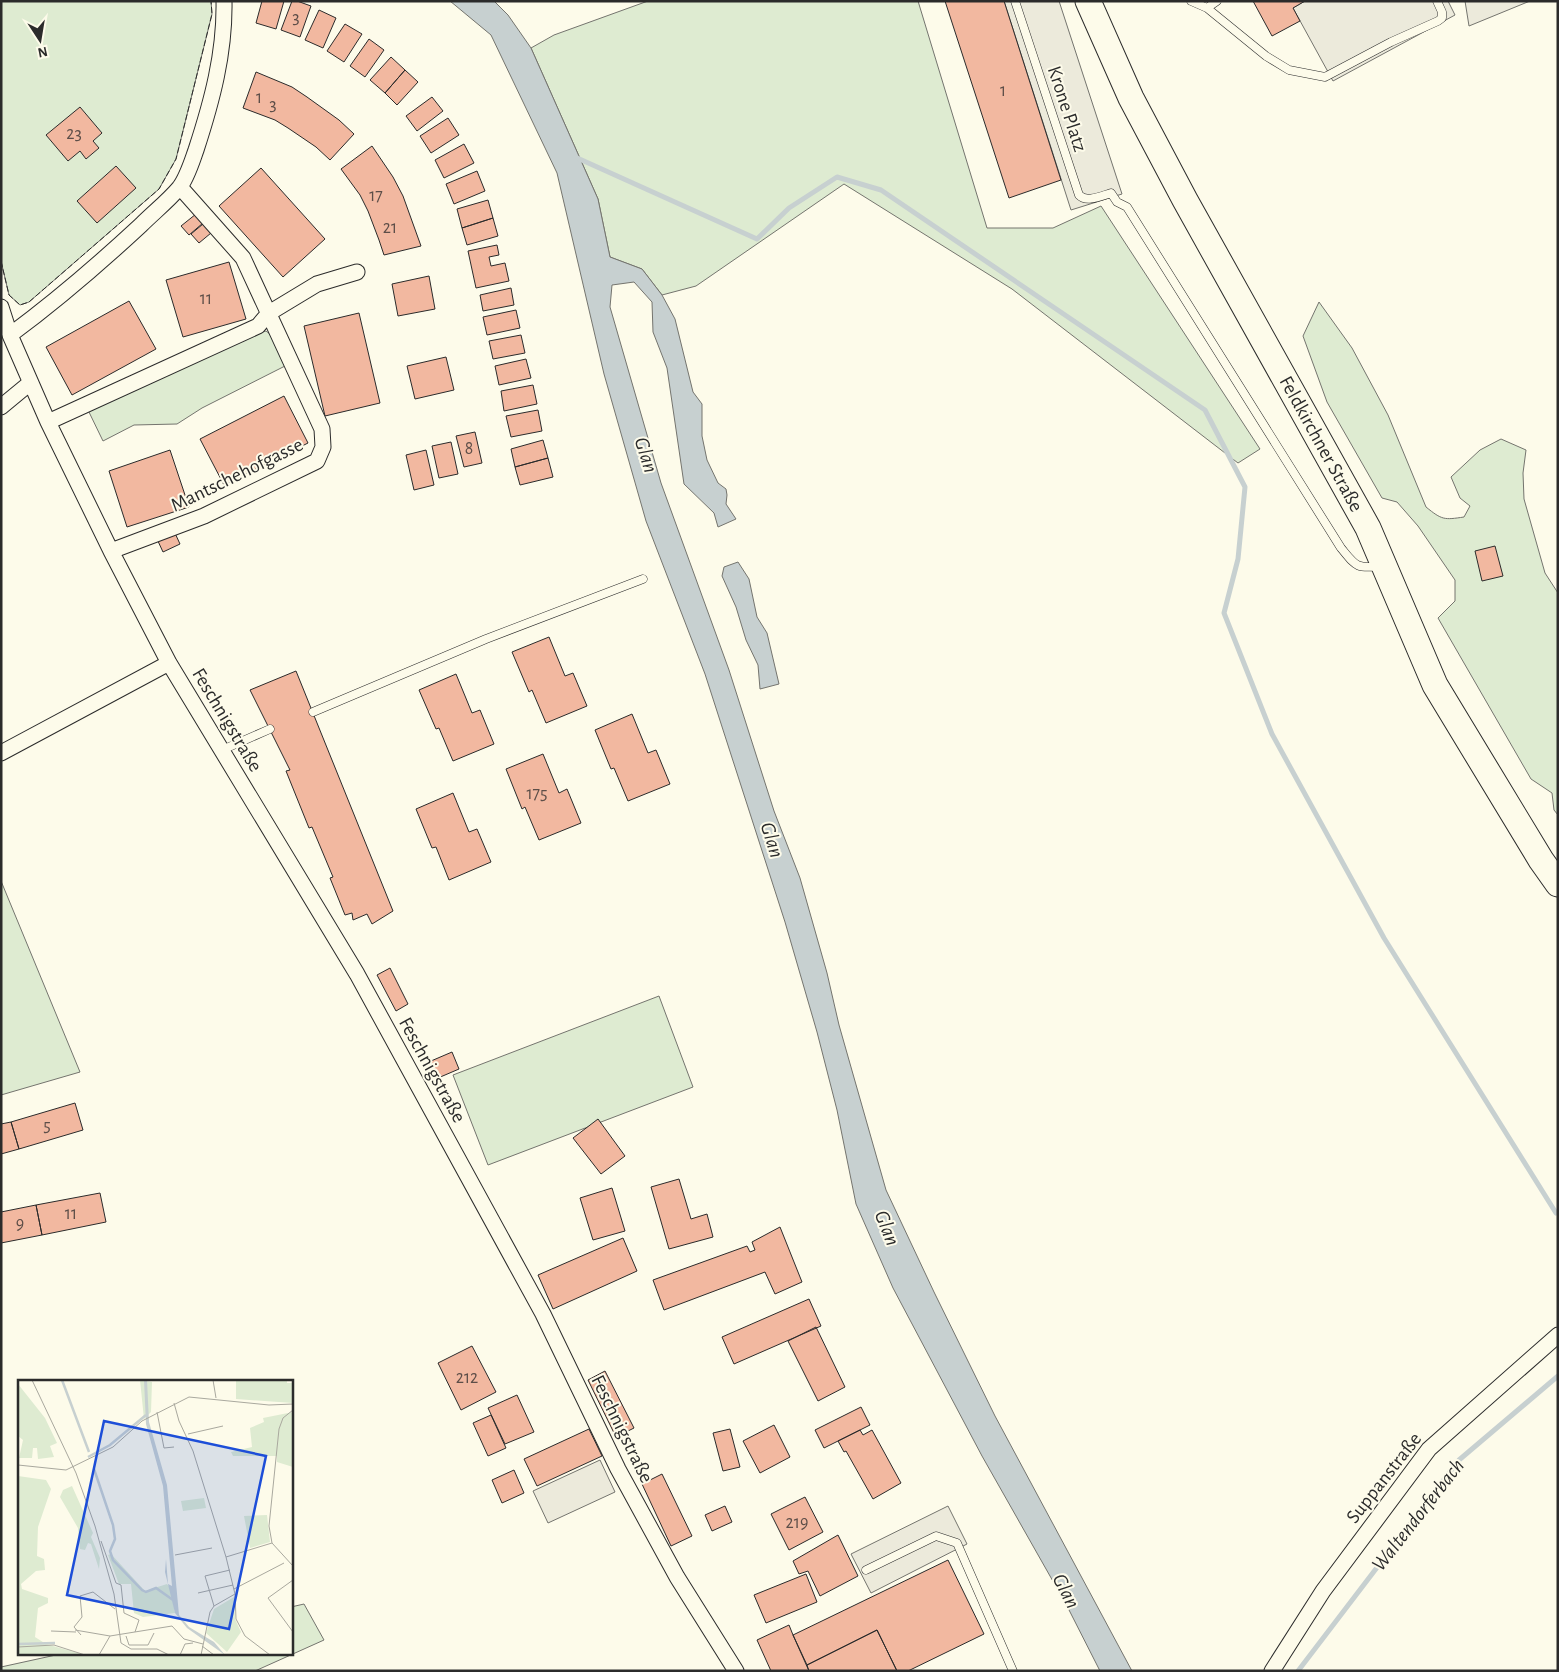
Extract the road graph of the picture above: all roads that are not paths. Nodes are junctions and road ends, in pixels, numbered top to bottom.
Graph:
1 (224, 1) edge
2 (1015, 1) edge
3 (1088, 1) edge
4 (1192, 1) edge
5 (1217, 1) edge
6 (1437, 1) edge
7 (1207, 8) junction
8 (180, 187) junction
9 (357, 272) dead end
10 (1, 307) edge
11 (270, 313) junction
12 (10, 335) junction
13 (30, 383) junction
14 (1, 408) edge
15 (48, 422) junction
16 (111, 551) junction
17 (1383, 566) junction
18 (643, 579) dead end
19 (169, 663) junction
20 (313, 712) dead end
21 (270, 729) dead end
22 (222, 750) junction
23 (1, 753) edge
24 (1558, 884) edge
25 (1558, 1335) edge
26 (866, 1570) dead end
27 (736, 1671) edge
28 (1013, 1671) edge
29 (1272, 1671) edge

1 - 8 street
2 - 17 lane, Krone Platz
3 - 17 main road, Feldkirchner Straße
4 - 7 lane
5 - 7 lane
6 - 7 lane
8 - 11 street, Mantschehofgasse
8 - 12 street
9 - 11 street
10 - 12 street
11 - 15 street
11 - 16 street, Mantschehofgasse
12 - 13 street
13 - 14 street
13 - 15 street
15 - 16 street
16 - 19 street
17 - 24 main road, Feldkirchner Straße
18 - 20 lane
19 - 22 street, Feschnigstraße
19 - 23 street, Feschnigstraße
21 - 22 lane
22 - 27 street, Feschnigstraße
25 - 29 street, Suppanstraße
26 - 28 lane

